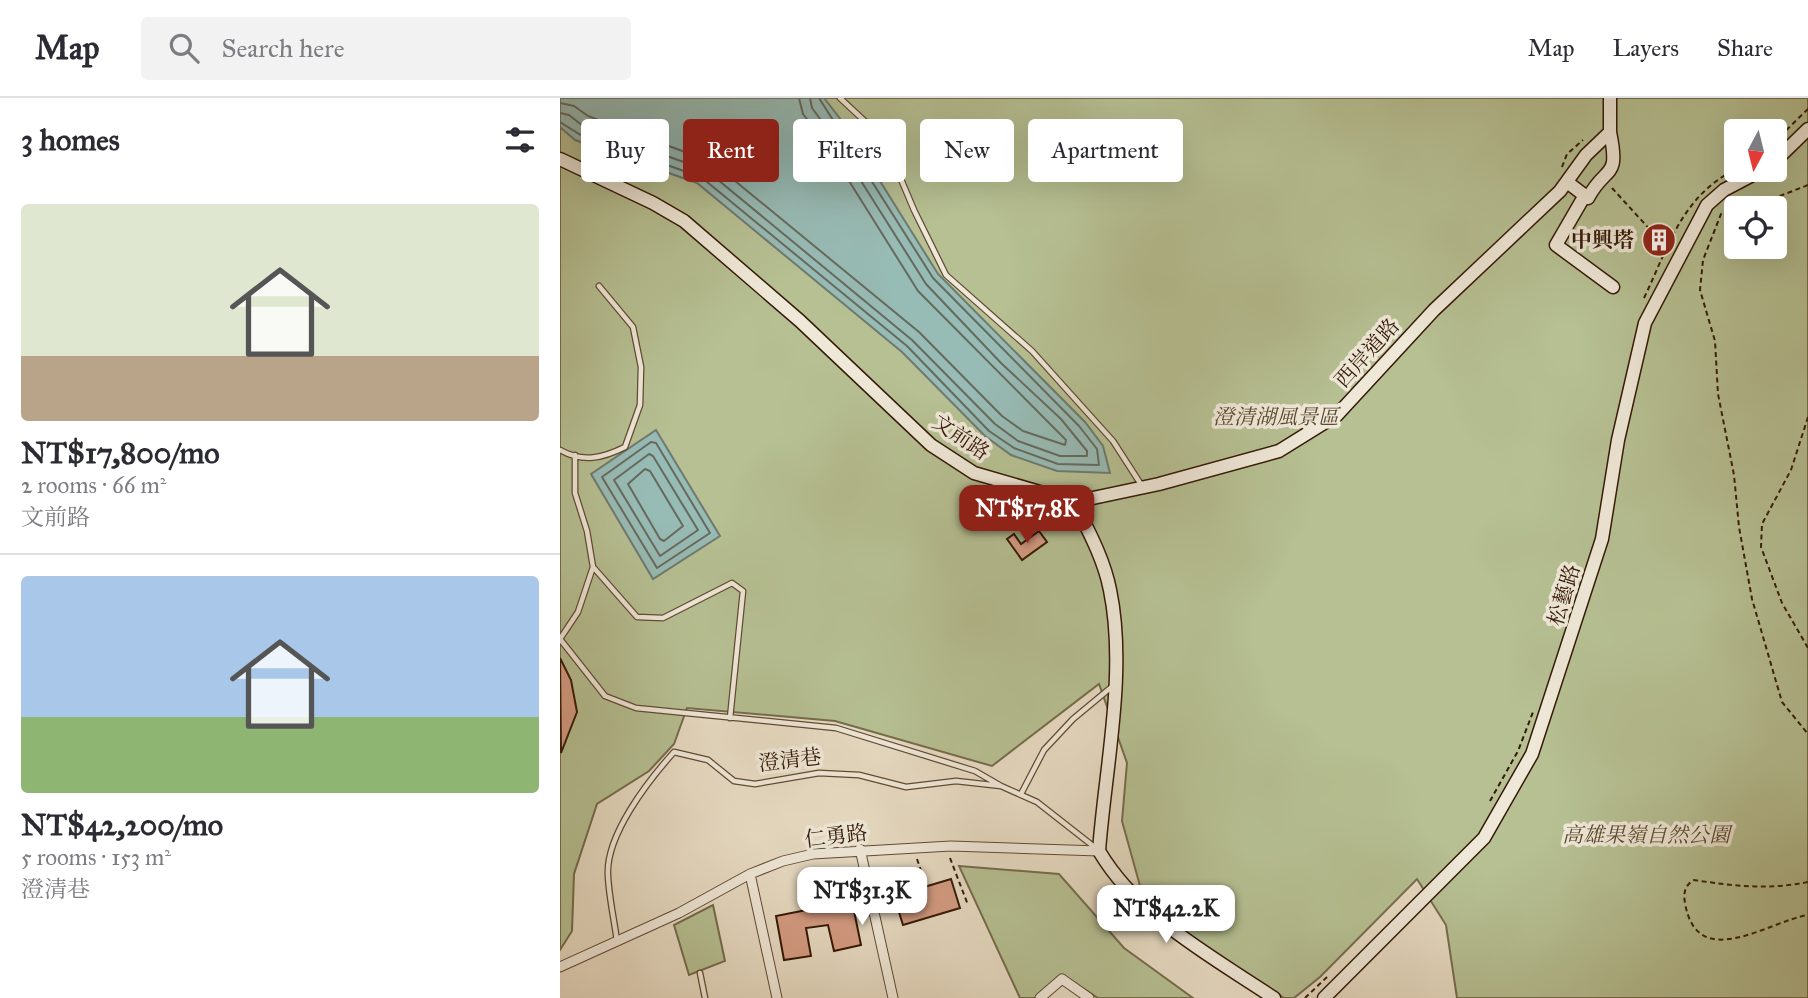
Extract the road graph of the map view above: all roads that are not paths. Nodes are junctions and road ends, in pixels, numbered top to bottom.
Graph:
1 (840, 98) edge
2 (1610, 98) edge
3 (1808, 129) edge
4 (1610, 132) junction
5 (1787, 149) edge
6 (560, 159) edge
7 (1567, 182) junction
8 (1739, 182) edge
9 (1585, 195) junction
10 (600, 286) dead end
11 (1613, 287) dead end
12 (560, 450) edge
13 (575, 455) junction
14 (1143, 487) junction
15 (1074, 502) junction
16 (593, 567) junction
17 (560, 639) edge
18 (1114, 684) junction
19 (730, 718) junction
20 (1001, 786) junction
21 (1021, 795) junction
22 (860, 849) junction
23 (1099, 851) junction
24 (750, 874) junction
25 (618, 942) junction
26 (560, 967) edge
27 (700, 973) dead end
28 (705, 998) edge
29 (777, 998) edge
30 (892, 998) edge
31 (1040, 998) edge
32 (1089, 998) edge
33 (1274, 998) edge
34 (1324, 998) edge

1 - 14 lane
2 - 4 street
3 - 5 street
4 - 7 street, 西岸道路
4 - 9 street
6 - 15 street, 文前路
7 - 9 street
7 - 14 street, 西岸道路
8 - 34 street, 松藝路
9 - 11 street
10 - 13 lane
12 - 13 lane
13 - 16 lane
14 - 15 street, 西岸道路
15 - 18 street
16 - 17 lane
16 - 19 lane
17 - 19 lane, 澄清巷
18 - 21 lane
18 - 23 street
19 - 20 lane, 澄清巷
20 - 21 lane, 澄清巷
20 - 25 lane, 澄清巷
21 - 23 lane, 澄清巷
22 - 23 street, 仁勇路
22 - 24 street, 仁勇路
22 - 30 street
23 - 33 street, 澄清巷
24 - 25 street, 仁勇路
24 - 29 street
25 - 26 street, 仁勇路
27 - 28 lane
31 - 32 street

